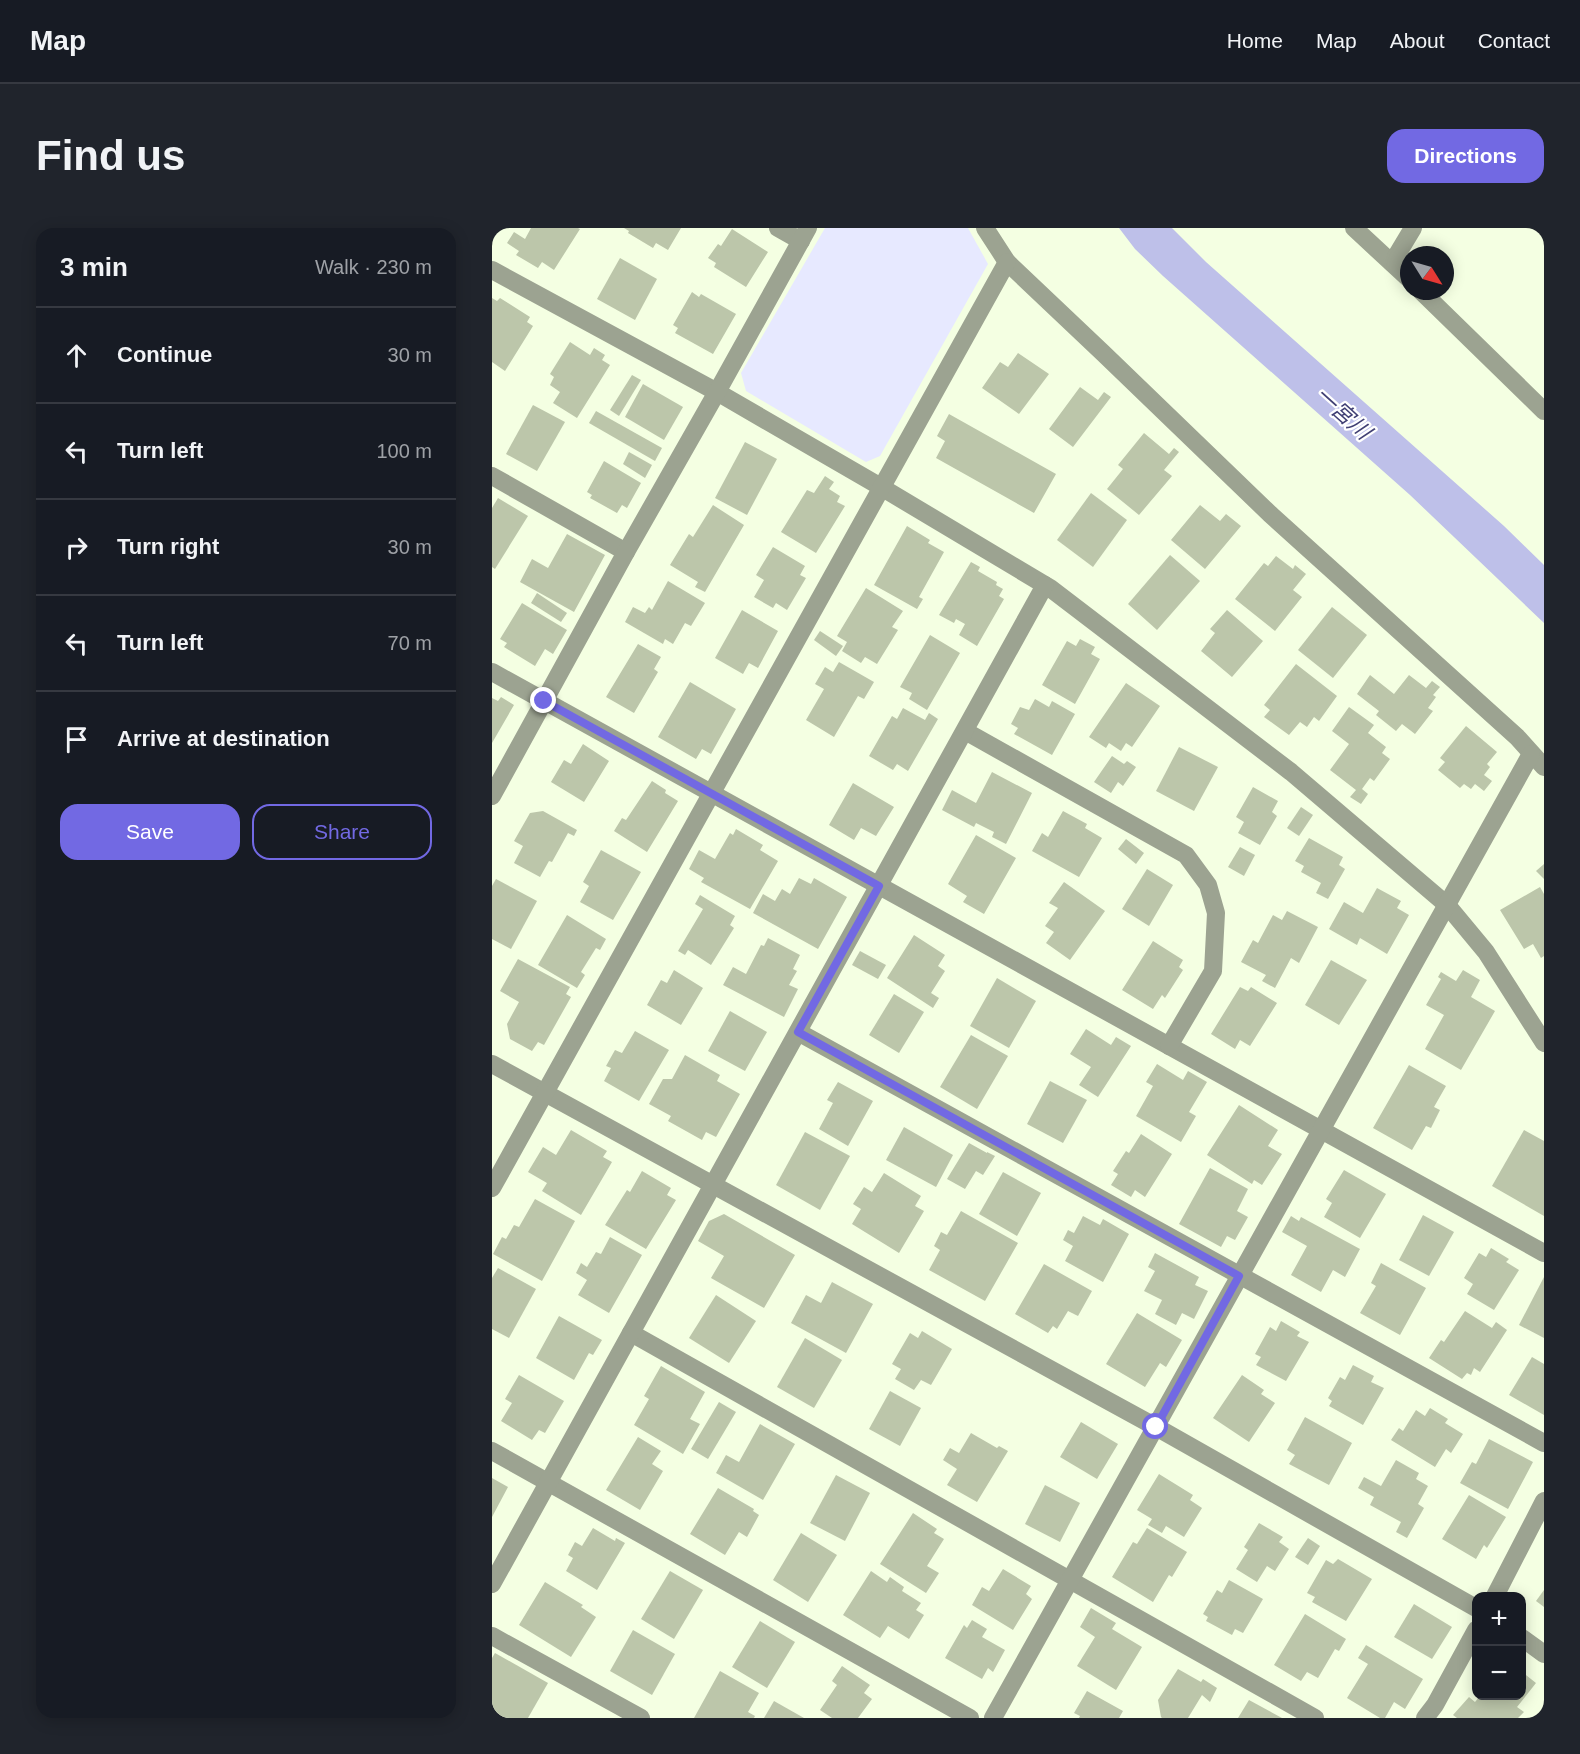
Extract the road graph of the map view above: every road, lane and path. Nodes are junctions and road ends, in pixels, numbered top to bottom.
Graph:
1 (778, 228) edge
2 (985, 228) edge
3 (1354, 228) edge
4 (1413, 228) edge
5 (805, 234) edge
6 (1006, 262) junction
7 (1392, 263) junction
8 (492, 270) edge
9 (1400, 271) edge
10 (1430, 300) edge
11 (717, 392) junction
12 (1544, 411) edge
13 (492, 476) edge
14 (881, 487) junction
15 (626, 552) junction
16 (1045, 585) junction
17 (492, 672) edge
18 (544, 701) junction
19 (964, 731) junction
20 (1531, 754) junction
21 (1544, 767) edge
22 (711, 794) junction
23 (492, 796) edge
24 (879, 886) junction
25 (1447, 904) junction
26 (798, 1032) junction
27 (1544, 1043) edge
28 (1169, 1046) junction
29 (492, 1064) edge
30 (544, 1092) junction
31 (1322, 1129) junction
32 (713, 1185) junction
33 (492, 1188) edge
34 (1544, 1252) edge
35 (1239, 1276) junction
36 (631, 1333) junction
37 (1156, 1427) junction
38 (1544, 1443) edge
39 (492, 1451) edge
40 (548, 1482) junction
41 (1544, 1501) edge
42 (1070, 1581) junction
43 (492, 1584) edge
44 (1497, 1592) edge
45 (1472, 1606) edge
46 (492, 1636) edge
47 (1472, 1637) edge
48 (1526, 1641) edge
49 (1544, 1654) edge
50 (641, 1718) edge
51 (970, 1718) edge
52 (993, 1718) edge
53 (1315, 1718) edge
54 (1425, 1718) edge

1 - 5 street
2 - 6 street
3 - 7 street
4 - 7 street
5 - 11 street
6 - 14 street
6 - 20 street
7 - 9 street
8 - 11 street
10 - 12 street
11 - 14 street
11 - 15 street
13 - 15 street
14 - 16 street
14 - 22 street
15 - 18 street
16 - 19 street
16 - 25 street
17 - 18 street
18 - 22 street
18 - 23 street
19 - 24 street
19 - 28 street
20 - 21 street
20 - 25 street
22 - 24 street
22 - 30 street
24 - 26 street
24 - 28 street
25 - 27 street
25 - 31 street
26 - 32 street
26 - 35 street
28 - 31 street
29 - 30 street
30 - 32 street
30 - 33 street
31 - 34 street
31 - 35 street
32 - 36 street
32 - 37 street
35 - 37 street
35 - 38 street
36 - 40 street
36 - 42 street
37 - 42 street
37 - 45 street
39 - 40 street
40 - 43 street
40 - 51 street
41 - 44 street
42 - 52 street
42 - 53 street
46 - 50 street
47 - 54 street
48 - 49 street

